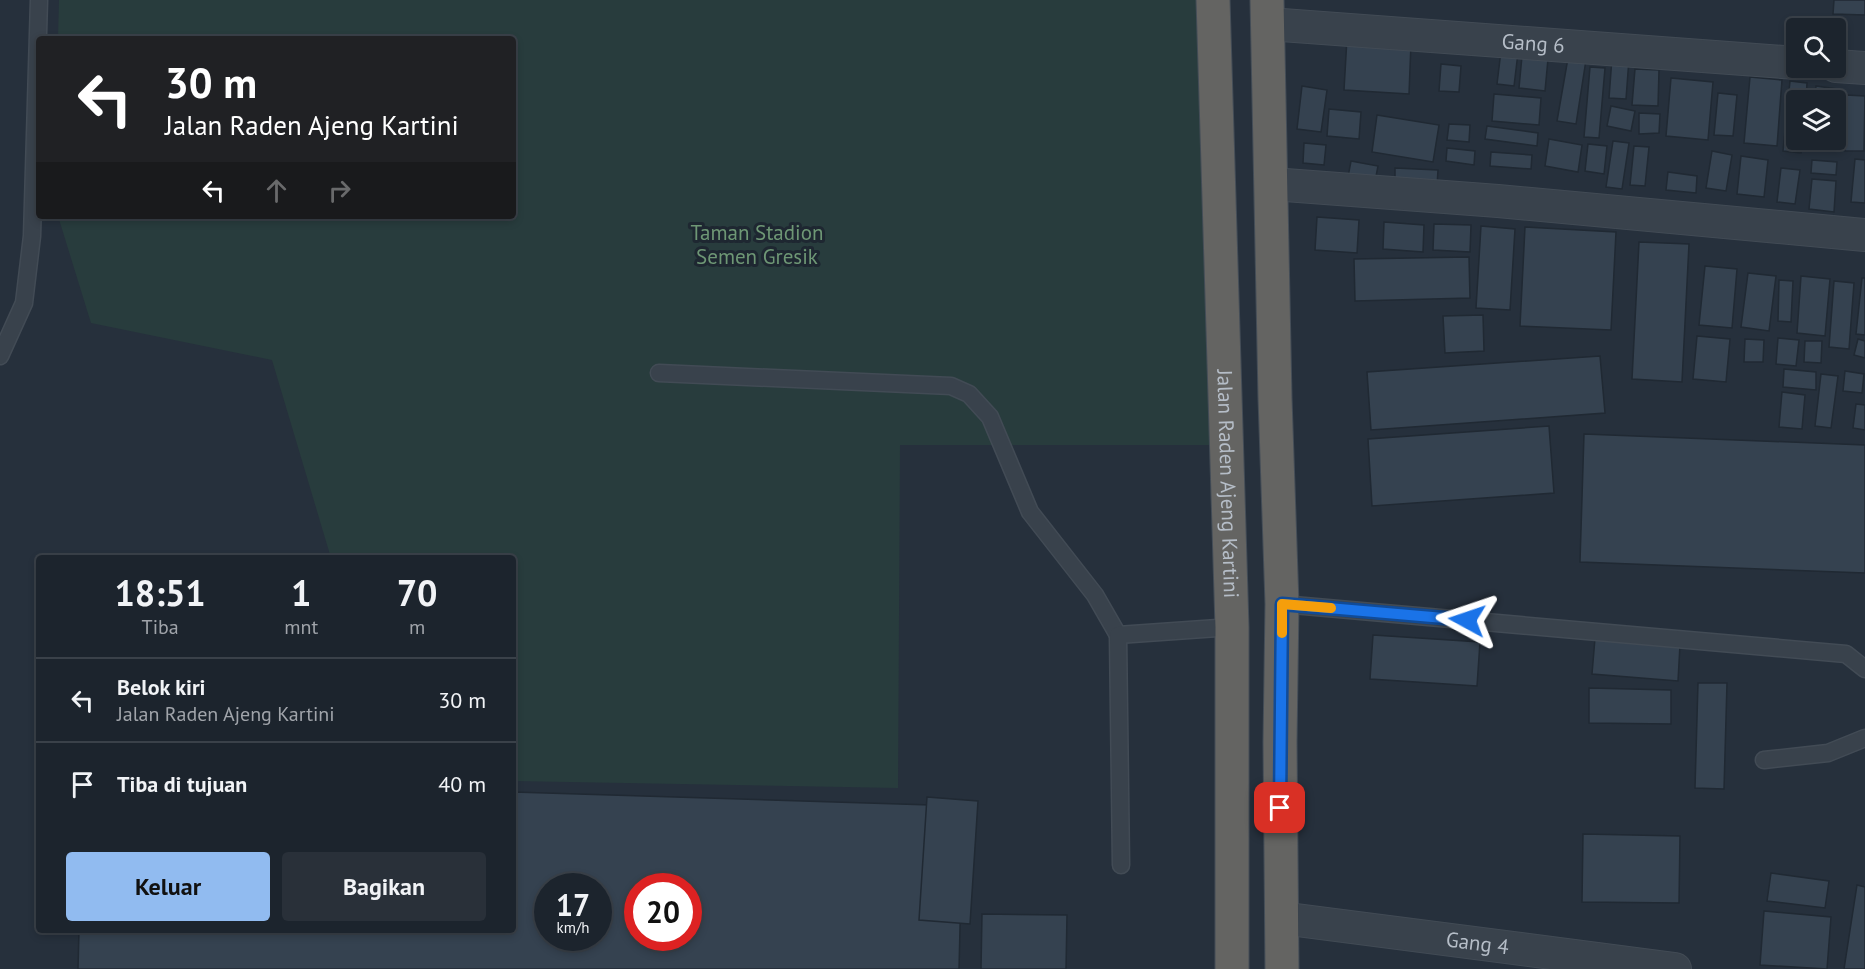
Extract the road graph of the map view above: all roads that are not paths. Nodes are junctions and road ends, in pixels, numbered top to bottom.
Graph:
1 (39, 0) edge
2 (1213, 0) edge
3 (1268, 12) edge
4 (38, 36) edge
5 (1786, 62) edge
6 (1846, 67) edge
7 (1865, 68) edge
8 (36, 101) edge
9 (1272, 184) junction
10 (1865, 235) edge
11 (0, 356) edge
12 (659, 373) dead end
13 (1282, 604) junction
14 (1232, 627) junction
15 (1118, 635) junction
16 (1865, 669) edge
17 (1865, 738) edge
18 (1764, 760) dead end
19 (1121, 865) dead end
20 (1281, 918) junction
21 (1620, 966) edge
22 (1232, 969) edge
23 (1282, 969) edge
24 (1675, 969) edge

1 - 4 lane
2 - 14 highway, Jalan Raden Ajeng Kartini
3 - 5 street, Gang 6
3 - 9 highway
6 - 7 street
8 - 11 lane
9 - 10 street
9 - 13 highway
12 - 15 lane
13 - 16 lane
13 - 20 highway
14 - 15 lane
14 - 22 highway, Jalan Raden Ajeng Kartini
15 - 19 lane
17 - 18 lane
20 - 21 street, Gang 4
20 - 23 highway
21 - 24 street, Gang 4

